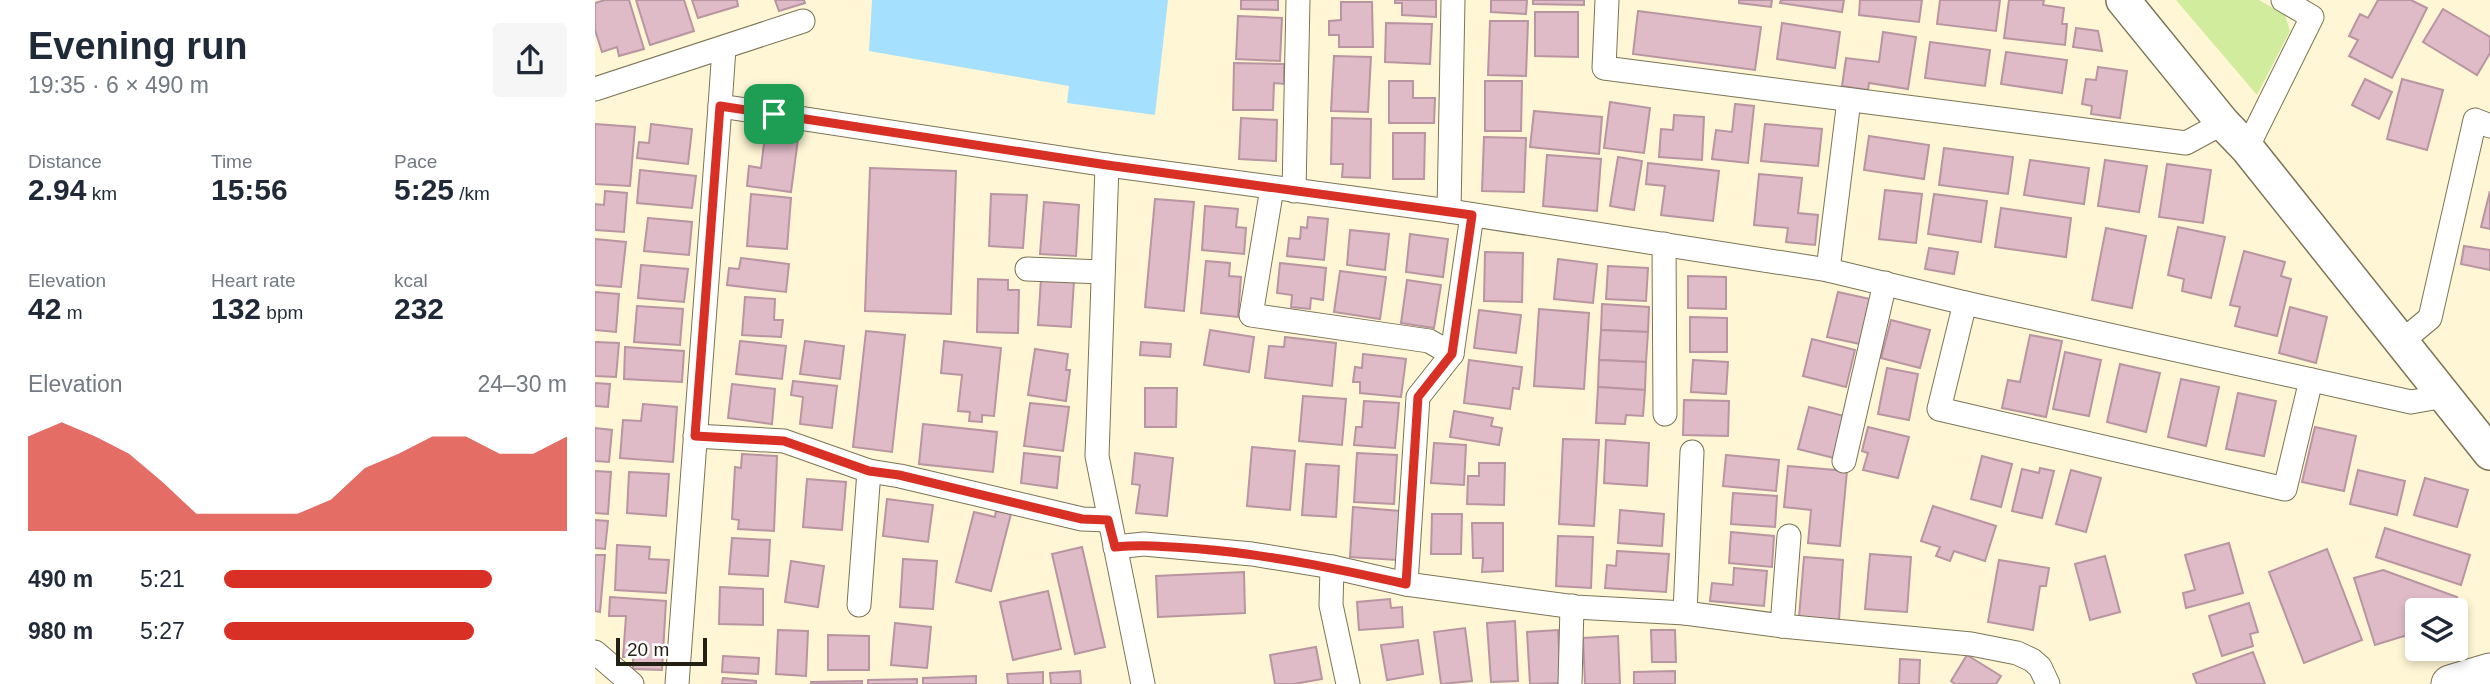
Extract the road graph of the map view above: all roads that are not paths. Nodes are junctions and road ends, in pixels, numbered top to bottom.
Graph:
1 (1298, 0) edge
2 (1453, 0) edge
3 (1607, 0) edge
4 (2123, 0) edge
5 (2283, 0) edge
6 (803, 21) dead end
7 (724, 48) junction
8 (595, 89) edge
9 (1849, 100) junction
10 (720, 106) junction
11 (2223, 123) junction
12 (2490, 126) edge
13 (2247, 148) junction
14 (1107, 165) junction
15 (1283, 189) junction
16 (1448, 211) junction
17 (1472, 215) junction
18 (1664, 244) junction
19 (1027, 269) dead end
20 (1828, 270) junction
21 (1101, 272) junction
22 (1885, 283) junction
23 (1965, 303) junction
24 (2402, 342) junction
25 (1452, 354) junction
26 (2311, 380) junction
27 (2445, 396) junction
28 (1665, 414) dead end
29 (695, 436) junction
30 (1692, 452) dead end
31 (2490, 453) edge
32 (1844, 461) dead end
33 (869, 471) junction
34 (1108, 520) junction
35 (1789, 536) dead end
36 (1115, 547) junction
37 (1332, 567) junction
38 (1406, 584) junction
39 (859, 605) dead end
40 (1572, 606) junction
41 (1685, 613) junction
42 (1781, 626) junction
43 (595, 652) edge
44 (2490, 672) edge
45 (632, 684) edge
46 (677, 684) edge
47 (1143, 684) edge
48 (1348, 684) edge
49 (1570, 684) edge
50 (2048, 684) edge
51 (2450, 684) edge

1 - 15 street
2 - 16 street
3 - 9 street
4 - 11 street
5 - 13 street
6 - 7 street
7 - 8 street
7 - 10 street
9 - 11 street
9 - 20 street
10 - 14 street
10 - 29 street
11 - 13 street
12 - 24 street
13 - 24 street
14 - 15 street
14 - 21 street
15 - 16 street
15 - 25 street
16 - 17 street
17 - 18 street
17 - 25 street
18 - 20 street
18 - 28 street
19 - 21 street
20 - 22 street
21 - 34 street
22 - 23 street
22 - 32 street
23 - 26 street
23 - 26 street
24 - 27 street
25 - 38 street
26 - 27 street
27 - 31 street
29 - 33 street
29 - 46 street
30 - 41 street
33 - 34 street
33 - 39 street
34 - 36 street
35 - 42 street
36 - 37 street
36 - 47 street
37 - 38 street
37 - 48 street
38 - 40 street
40 - 41 street
40 - 49 street
41 - 42 street
42 - 50 street
43 - 45 street
44 - 51 main road

